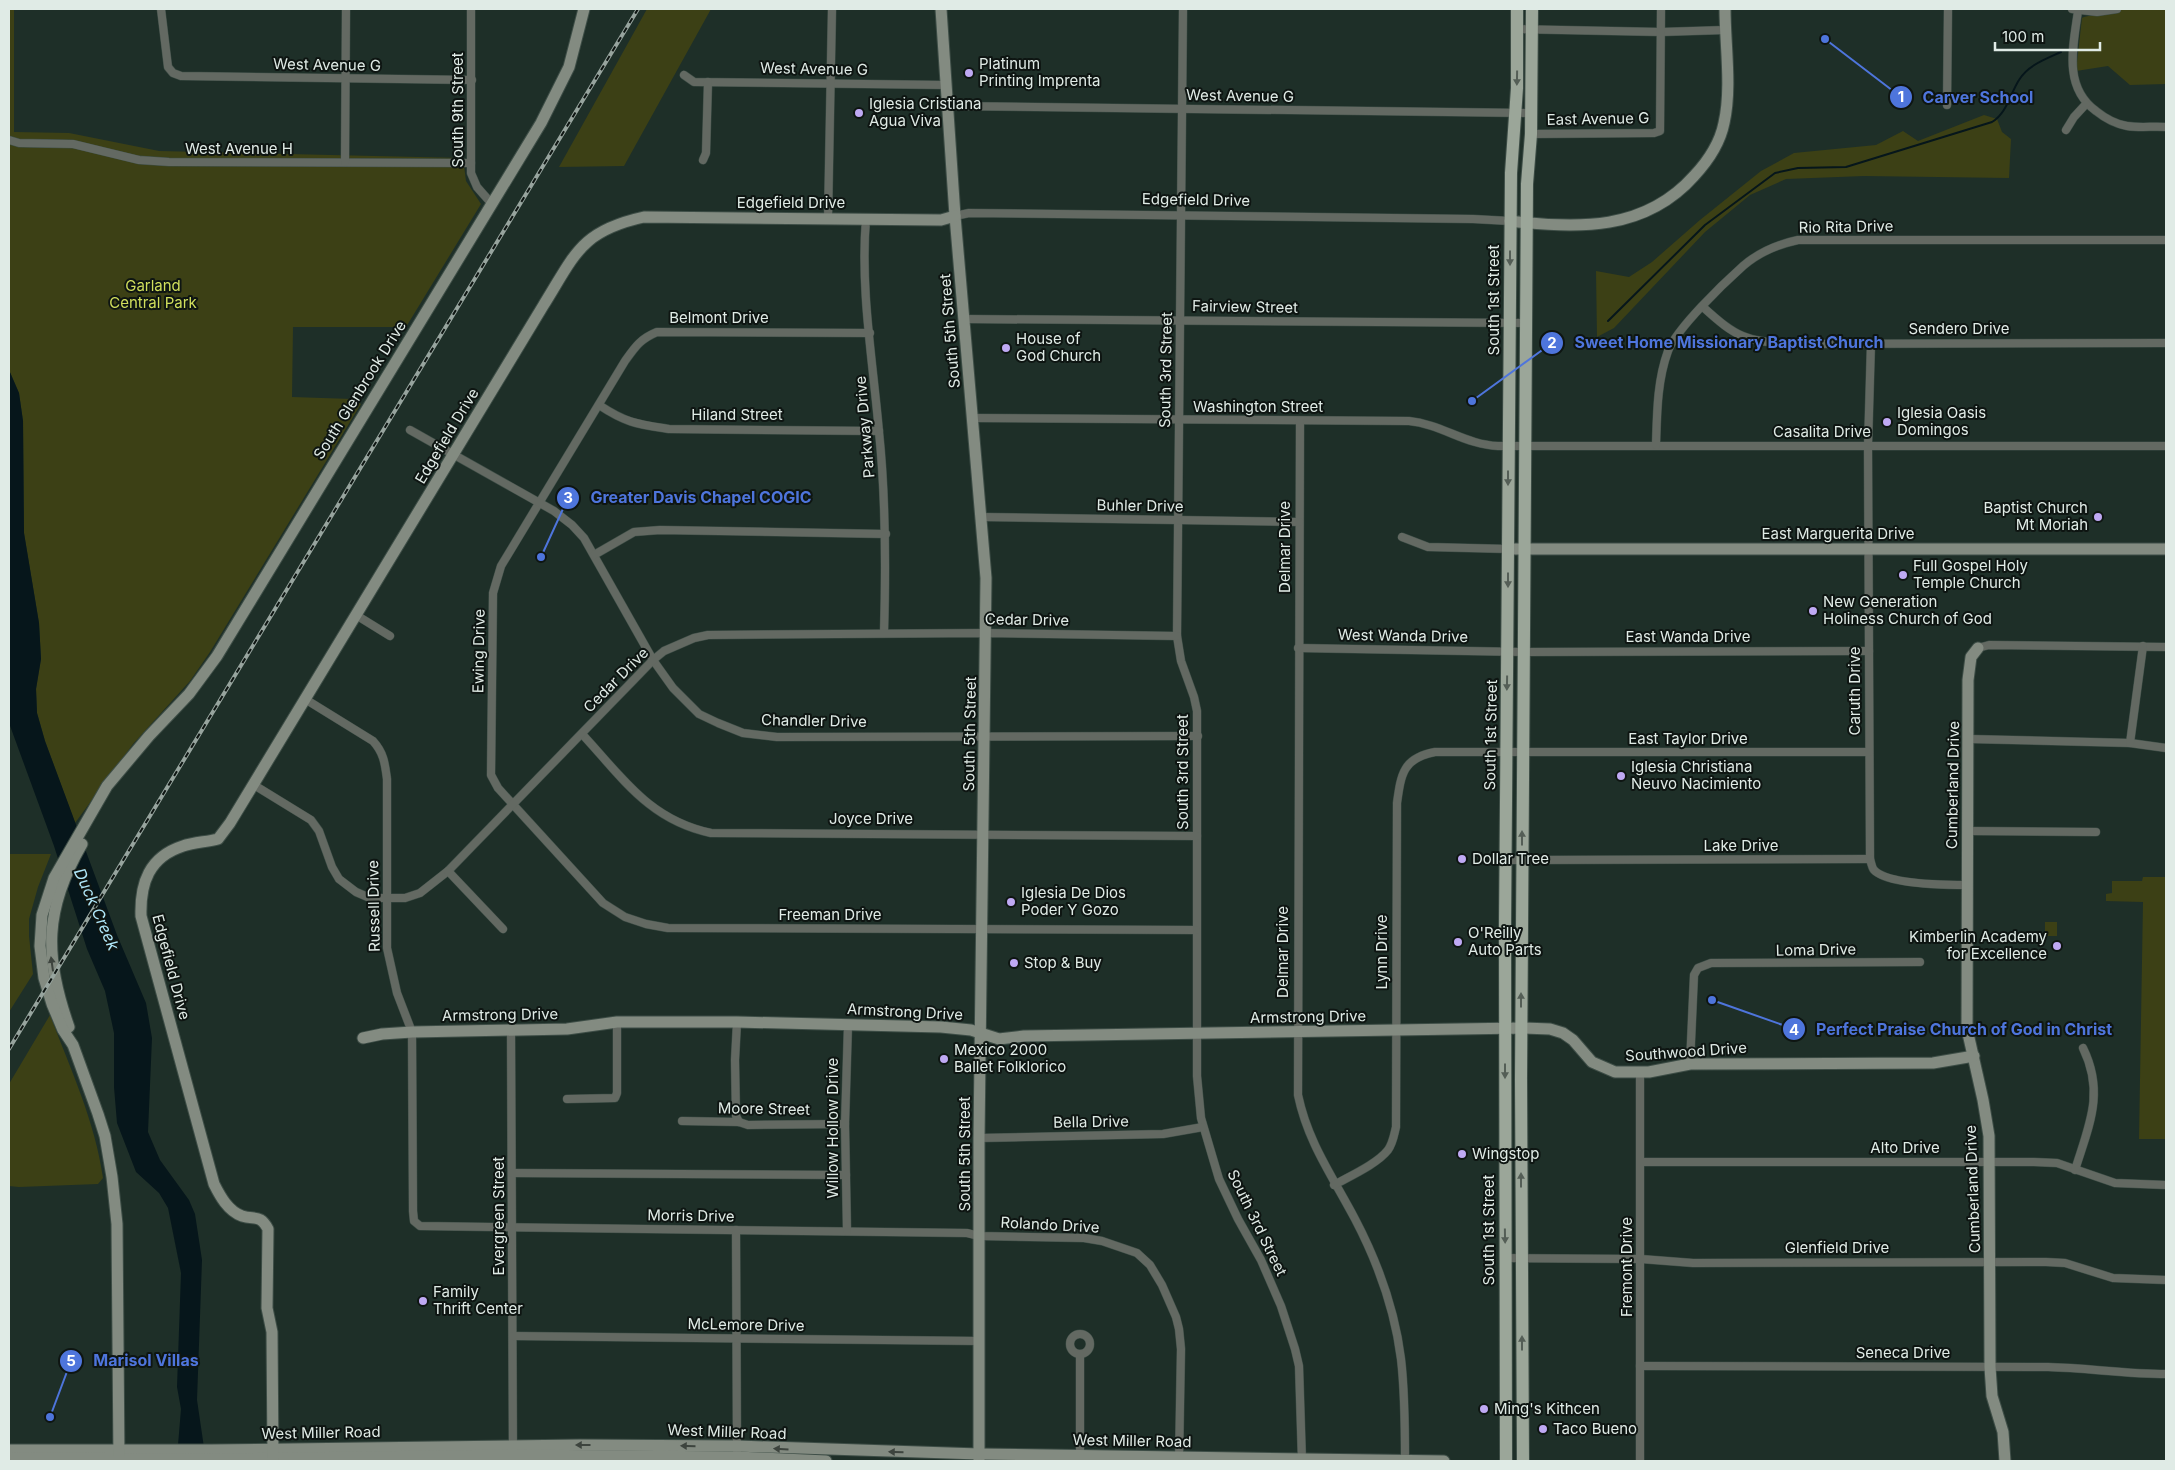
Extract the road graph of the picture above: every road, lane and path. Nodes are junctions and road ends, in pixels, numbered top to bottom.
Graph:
1 (161, 9) edge
2 (346, 9) edge
3 (471, 9) edge
4 (584, 9) edge
5 (832, 9) edge
6 (942, 9) edge
7 (1183, 9) edge
8 (1517, 9) edge
9 (1532, 9) edge
10 (1661, 9) edge
11 (1724, 9) edge
12 (1948, 9) edge
13 (2117, 9) edge
14 (2075, 10) edge
15 (1517, 29) junction
16 (1533, 30) junction
17 (1725, 30) junction
18 (1661, 32) junction
19 (684, 75) dead end
20 (345, 79) junction
21 (472, 80) junction
22 (708, 82) junction
23 (830, 83) junction
24 (946, 85) junction
25 (2086, 104) junction
26 (1947, 105) dead end
27 (948, 106) junction
28 (1183, 109) junction
29 (1515, 113) junction
30 (1531, 113) junction
31 (2166, 127) edge
32 (2066, 130) dead end
33 (1531, 134) junction
34 (9, 140) edge
35 (703, 160) dead end
36 (345, 162) junction
37 (471, 163) junction
38 (492, 204) junction
39 (1182, 215) junction
40 (955, 216) junction
41 (828, 218) junction
42 (866, 219) junction
43 (1510, 222) junction
44 (1526, 223) junction
45 (2166, 240) edge
46 (1703, 307) junction
47 (964, 319) junction
48 (1181, 320) junction
49 (1525, 323) junction
50 (1510, 324) junction
51 (870, 333) junction
52 (1871, 343) junction
53 (2166, 343) edge
54 (599, 405) junction
55 (972, 418) junction
56 (1180, 420) junction
57 (1300, 421) junction
58 (410, 430) dead end
59 (879, 431) junction
60 (1656, 445) junction
61 (1508, 446) junction
62 (1525, 446) junction
63 (1868, 446) junction
64 (2166, 446) edge
65 (454, 454) junction
66 (539, 502) junction
67 (981, 517) junction
68 (1178, 521) junction
69 (1299, 522) junction
70 (886, 534) junction
71 (1402, 537) dead end
72 (1869, 548) junction
73 (1509, 549) junction
74 (1524, 549) junction
75 (2166, 549) edge
76 (594, 555) junction
77 (356, 615) junction
78 (884, 633) junction
79 (986, 633) junction
80 (390, 636) dead end
81 (1177, 636) junction
82 (2143, 646) junction
83 (2166, 647) edge
84 (1298, 648) junction
85 (1978, 648) joint
86 (1508, 651) junction
87 (1869, 651) junction
88 (1523, 652) junction
89 (653, 660) junction
90 (305, 699) junction
91 (582, 734) junction
92 (984, 736) junction
93 (1198, 736) junction
94 (1969, 738) junction
95 (2130, 742) junction
96 (2166, 748) edge
97 (1506, 752) junction
98 (1869, 752) junction
99 (1522, 753) junction
100 (1400, 779) joint
101 (254, 785) junction
102 (513, 804) junction
103 (97, 810) junction
104 (1968, 831) junction
105 (2096, 832) dead end
106 (984, 833) junction
107 (1197, 836) junction
108 (1870, 859) junction
109 (1506, 860) junction
110 (1522, 860) junction
111 (448, 871) junction
112 (1967, 885) junction
113 (386, 898) junction
114 (503, 928) dead end
115 (982, 929) junction
116 (1196, 930) junction
117 (1920, 962) dead end
118 (617, 1022) junction
119 (737, 1022) junction
120 (848, 1025) junction
121 (1506, 1028) junction
122 (1521, 1028) junction
123 (511, 1030) junction
124 (1396, 1030) junction
125 (412, 1032) junction
126 (1296, 1032) junction
127 (980, 1034) junction
128 (1197, 1035) junction
129 (363, 1038) dead end
130 (72, 1045) junction
131 (2083, 1048) dead end
132 (1974, 1056) junction
133 (1690, 1064) junction
134 (1640, 1072) junction
135 (567, 1099) dead end
136 (682, 1121) dead end
137 (739, 1122) junction
138 (845, 1124) junction
139 (1204, 1127) junction
140 (979, 1138) junction
141 (1505, 1142) junction
142 (1521, 1142) junction
143 (1641, 1162) junction
144 (1990, 1162) junction
145 (2075, 1170) junction
146 (512, 1174) junction
147 (846, 1175) junction
148 (1334, 1185) junction
149 (2166, 1185) edge
150 (413, 1211) joint
151 (512, 1228) junction
152 (736, 1230) junction
153 (847, 1232) junction
154 (979, 1236) junction
155 (1506, 1258) junction
156 (1522, 1258) junction
157 (1641, 1259) junction
158 (1990, 1262) junction
159 (2166, 1280) edge
160 (513, 1336) junction
161 (737, 1339) junction
162 (980, 1341) junction
163 (1080, 1354) dead end
164 (1640, 1366) junction
165 (1990, 1367) junction
166 (2166, 1374) edge
167 (1506, 1375) junction
168 (1522, 1375) junction
169 (9, 1450) edge
170 (737, 1452) junction
171 (272, 1453) junction
172 (513, 1453) edge
173 (761, 1456) edge
174 (119, 1457) edge
175 (9, 1458) edge
176 (979, 1458) edge
177 (1080, 1458) edge
178 (578, 1459) edge
179 (1179, 1459) edge
180 (1302, 1460) edge
181 (826, 1461) edge
182 (1405, 1461) edge
183 (1444, 1461) edge
184 (1506, 1461) edge
185 (1522, 1461) edge
186 (1640, 1461) edge
187 (2006, 1461) edge

1 - 20 street, West Avenue G
2 - 20 street
3 - 21 street, South 9th Street
4 - 38 street, South Glenbrook Drive
5 - 23 street
6 - 24 street, South 5th Street
7 - 28 street, South 3rd Street
8 - 15 main road, South 1st Street
9 - 16 main road, South 1st Street
10 - 18 street
11 - 17 street
12 - 26 street
13 - 14 street
14 - 25 street
15 - 16 street
15 -> 29 main road, South 1st Street
16 - 18 street
16 - 30 main road, South 1st Street
17 - 18 street
17 - 44 street
18 - 33 street, East Avenue G
19 - 22 street, West Avenue G
20 - 21 street, West Avenue G
20 - 36 street
21 - 37 street, South 9th Street
22 - 23 street, West Avenue G
22 - 35 street
23 - 24 street, West Avenue G
23 - 41 street
24 - 27 street, South 5th Street
25 - 31 street
25 - 32 street
27 - 28 street, West Avenue G
27 - 40 street, South 5th Street
28 - 29 street, West Avenue G
28 - 39 street, South 3rd Street
29 - 30 street, West Avenue G
29 - 43 main road, South 1st Street
30 - 33 main road, South 1st Street
33 - 44 main road, South 1st Street
34 - 36 street, West Avenue H
36 - 37 street, West Avenue H
37 - 38 street, South 9th Street
38 - 103 street, South Glenbrook Drive
39 - 40 street, Edgefield Drive
39 - 43 street, Edgefield Drive
39 - 48 street, South 3rd Street
40 - 42 street, Edgefield Drive
40 - 47 street, South 5th Street
41 - 42 street, Edgefield Drive
41 - 65 street, Edgefield Drive
42 - 51 street, Parkway Drive
43 - 44 street
43 -> 50 main road, South 1st Street
44 - 49 main road, South 1st Street
45 - 46 street, Rio Rita Drive
46 - 52 street, Sendero Drive
46 - 60 street, Rio Rita Drive
47 - 48 street, Fairview Street
47 - 55 street, South 5th Street
48 - 50 street, Fairview Street
48 - 56 street, South 3rd Street
49 - 50 street, Fairview Street
49 - 62 main road, South 1st Street
50 - 61 main road, South 1st Street
51 - 54 street, Belmont Drive
51 - 59 street, Parkway Drive
52 - 53 street, Sendero Drive
52 - 63 street, Caruth Drive
54 - 59 street, Hiland Street
54 - 66 street, Belmont Drive
55 - 56 street, Washington Street
55 - 67 street, South 5th Street
56 - 57 street, Washington Street
56 - 68 street, South 3rd Street
57 - 61 street, Washington Street
57 - 69 street, Delmar Drive
58 - 65 street, Chandler Drive
59 - 70 street, Parkway Drive
60 - 62 street, Casalita Drive
60 - 63 street, Casalita Drive
61 - 62 street, Casalita Drive
61 -> 73 main road, South 1st Street
62 - 74 main road, South 1st Street
63 - 64 street, Casalita Drive
63 - 72 street, Caruth Drive
65 - 66 street, Chandler Drive
65 - 77 street, Edgefield Drive
66 - 76 street, Chandler Drive
66 - 102 street, Ewing Drive
67 - 68 street, Buhler Drive
67 - 79 street, South 5th Street
68 - 69 street, Buhler Drive
68 - 81 street, South 3rd Street
69 - 84 street, Delmar Drive
70 - 76 street
70 - 78 street, Parkway Drive
71 - 73 street
72 - 74 street, East Marguerita Drive
72 - 75 street, East Marguerita Drive
72 - 87 street, Caruth Drive
73 - 74 street, East Marguerita Drive
73 -> 86 main road, South 1st Street
74 - 88 main road, South 1st Street
76 - 89 street, Chandler Drive
77 - 80 street
77 - 90 street, Edgefield Drive
78 - 79 street, Cedar Drive
78 - 89 street, Cedar Drive
79 - 81 street, Cedar Drive
79 - 92 street, South 5th Street
81 - 93 street, South 3rd Street
82 - 83 street
82 - 85 street
82 - 95 street
84 - 86 street, West Wanda Drive
84 - 126 street, Delmar Drive
85 - 94 street, Cumberland Drive
86 - 88 street, East Wanda Drive
86 -> 97 main road, South 1st Street
87 - 88 street, East Wanda Drive
87 - 98 street, Caruth Drive
88 - 99 main road, South 1st Street
89 - 91 street, Cedar Drive
89 - 92 street, Chandler Drive
90 - 101 street, Edgefield Drive
90 - 113 street, Russell Drive
91 - 102 street, Cedar Drive
91 - 106 street, Joyce Drive
92 - 93 street, Chandler Drive
92 - 106 street, South 5th Street
93 - 107 street, South 3rd Street
94 - 95 street
94 - 104 street, Cumberland Drive
95 - 96 street
97 - 99 street, East Taylor Drive
97 - 100 street, East Taylor Drive
97 - 109 main road, South 1st Street
98 - 99 street, East Taylor Drive
98 - 108 street, Caruth Drive
110 -> 99 main road, South 1st Street
100 - 124 street, Lynn Drive
101 - 113 street, Cedar Drive
101 - 171 street, Edgefield Drive
102 - 111 street, Cedar Drive
102 - 115 street, Freeman Drive
130 -> 103 street, South Glenbrook Drive
103 - 130 street, South Glenbrook Drive
104 - 105 street
104 - 112 street, Cumberland Drive
106 - 107 street, Joyce Drive
106 - 115 street, South 5th Street
107 - 116 street, South 3rd Street
108 - 110 street, Lake Drive
108 - 112 street
109 - 110 street, Lake Drive
109 - 121 main road, South 1st Street
122 -> 110 main road, South 1st Street
111 - 113 street, Cedar Drive
111 - 114 street
112 - 132 street, Cumberland Drive
113 - 125 street, Russell Drive
115 - 116 street, Freeman Drive
115 - 127 street, South 5th Street
116 - 128 street, South 3rd Street
117 - 133 street, Loma Drive
118 - 119 street, Armstrong Drive
118 - 123 street, Armstrong Drive
118 - 135 street
119 - 120 street, Armstrong Drive
119 - 137 street
120 - 127 street, Armstrong Drive
120 - 138 street, Willow Hollow Drive
121 - 122 street, Southwood Drive
121 - 124 street, Armstrong Drive
121 -> 141 main road, South 1st Street
122 - 134 street, Southwood Drive
122 - 142 main road, South 1st Street
123 - 125 street, Armstrong Drive
123 - 146 street, Evergreen Street
124 - 126 street, Armstrong Drive
124 - 148 street, Lynn Drive
125 - 129 street, Armstrong Drive
125 - 150 street, Russell Drive
126 - 128 street, Armstrong Drive
126 - 148 street, Delmar Drive
127 - 128 street, Armstrong Drive
127 - 140 street, South 5th Street
128 - 139 street, South 3rd Street
130 - 174 street, South Glenbrook Drive
131 - 145 street
132 - 133 street, Southwood Drive
132 - 144 street, Cumberland Drive
133 - 134 street, Southwood Drive
134 - 143 street, Fremont Drive
136 - 137 street, Moore Street
137 - 138 street, Moore Street
138 - 147 street, Willow Hollow Drive
139 - 140 street, Bella Drive
139 - 180 street, South 3rd Street
140 - 154 street, South 5th Street
141 - 142 main road
141 -> 155 main road, South 1st Street
156 -> 142 main road, South 1st Street
143 - 144 street, Alto Drive
143 - 157 street, Fremont Drive
144 - 145 street, Alto Drive
144 - 158 street, Cumberland Drive
145 - 149 street, Alto Drive
146 - 147 street
146 - 151 street, Evergreen Street
147 - 153 street, Willow Hollow Drive
148 - 182 street, Delmar Drive
150 - 151 street, Morris Drive
151 - 152 street, Morris Drive
151 - 160 street, Evergreen Street
152 - 153 street, Morris Drive
152 - 161 street
153 - 154 street, Morris Drive
154 - 162 street, South 5th Street
154 - 179 street, Rolando Drive
155 - 156 street, Glenfield Drive
155 - 167 main road, South 1st Street
156 - 157 street, Glenfield Drive
168 -> 156 main road, South 1st Street
157 - 158 street, Glenfield Drive
157 - 164 street, Fremont Drive
158 - 159 street, Glenfield Drive
158 - 165 street, Cumberland Drive
160 - 161 street, McLemore Drive
160 - 172 street, Evergreen Street
161 - 162 street, McLemore Drive
161 - 170 street
162 - 176 street, South 5th Street
163 - 177 street
164 - 165 street, Seneca Drive
164 - 186 street, Fremont Drive
165 - 166 street, Seneca Drive
165 - 187 street, Cumberland Drive
167 - 168 main road
167 - 184 main road, South 1st Street
168 - 185 main road, South 1st Street
169 - 174 street, West Miller Road
170 -> 172 street, West Miller Road
170 - 173 street, West Miller Road
170 - 178 street, West Miller Road
171 - 172 street, West Miller Road
171 - 174 street, West Miller Road
172 - 178 street, West Miller Road
176 -> 173 street, West Miller Road
173 - 181 street, West Miller Road
174 - 175 street, West Miller Road
176 - 177 street, West Miller Road
177 - 179 street, West Miller Road
179 - 180 street, West Miller Road
180 - 182 street, West Miller Road
182 - 183 street, West Miller Road

